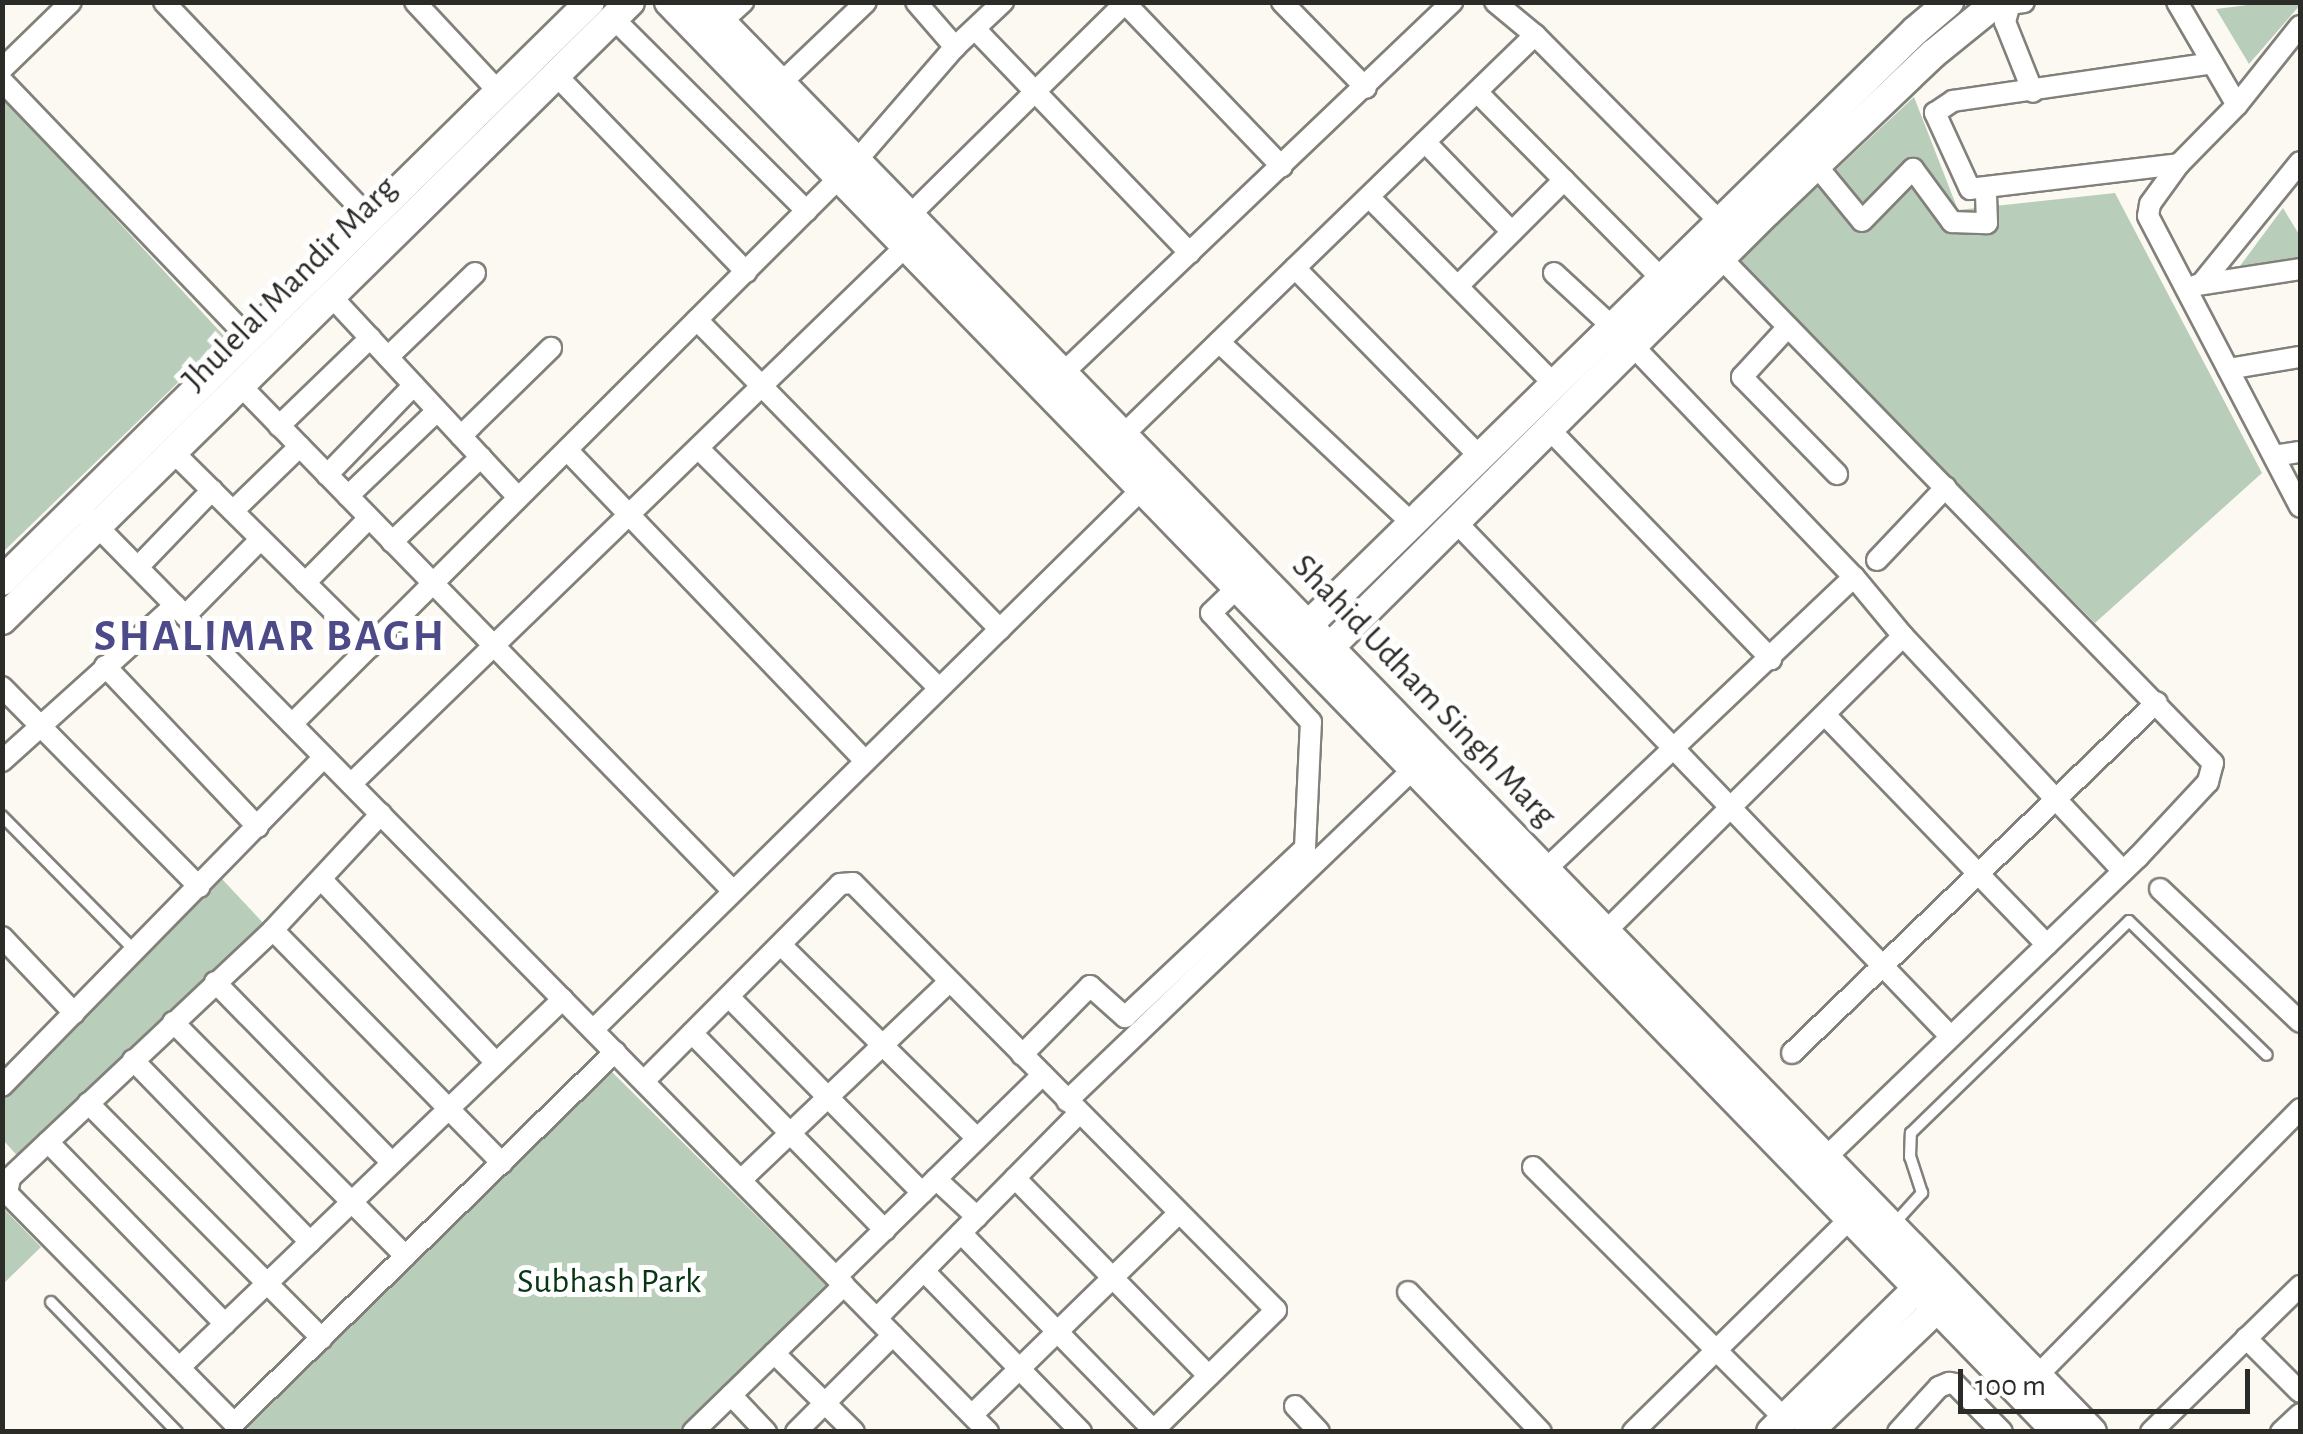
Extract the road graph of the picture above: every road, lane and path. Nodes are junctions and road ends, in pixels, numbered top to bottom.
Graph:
1 (71, 2) edge
2 (164, 2) edge
3 (415, 2) edge
4 (590, 2) edge
5 (669, 2) edge
6 (743, 2) edge
7 (866, 2) edge
8 (916, 2) edge
9 (1004, 2) edge
10 (1282, 2) edge
11 (1452, 2) edge
12 (1495, 2) edge
13 (1949, 2) edge
14 (1997, 2) edge
15 (2024, 2) edge
16 (2178, 2) edge
17 (1125, 3) edge
18 (622, 11) edge
19 (712, 12) edge
20 (2300, 26) edge
21 (976, 30) junction
22 (1534, 35) junction
23 (954, 47) junction
24 (2212, 63) junction
25 (2, 69) edge
26 (556, 75) junction
27 (2, 81) edge
28 (781, 82) junction
29 (1366, 88) junction
30 (499, 92) junction
31 (1477, 92) junction
32 (2033, 92) junction
33 (1033, 95) junction
34 (2236, 105) junction
35 (1424, 142) junction
36 (2300, 162) edge
37 (2180, 164) junction
38 (1816, 165) junction
39 (1282, 167) junction
40 (848, 169) junction
41 (1564, 180) junction
42 (1986, 189) junction
43 (1369, 196) junction
44 (807, 211) junction
45 (910, 215) junction
46 (371, 218) junction
47 (1720, 222) junction
48 (1512, 232) junction
49 (906, 246) junction
50 (1190, 253) junction
51 (1721, 258) junction
52 (1295, 268) junction
53 (2300, 269) edge
54 (746, 272) junction
55 (476, 273) dead end
56 (1554, 274) dead end
57 (1662, 279) junction
58 (1458, 286) junction
59 (2193, 286) junction
60 (331, 296) junction
61 (697, 320) junction
62 (1788, 327) junction
63 (1622, 337) junction
64 (370, 338) junction
65 (248, 339) junction
66 (1219, 342) junction
67 (551, 348) dead end
68 (388, 357) junction
69 (2300, 358) edge
70 (2228, 368) junction
71 (1063, 373) junction
72 (1554, 384) junction
73 (240, 385) junction
74 (414, 386) junction
75 (762, 386) junction
76 (438, 410) junction
77 (279, 426) junction
78 (1549, 430) junction
79 (1123, 435) junction
80 (462, 436) junction
81 (300, 446) junction
82 (698, 448) junction
83 (566, 450) junction
84 (173, 452) junction
85 (2300, 452) edge
86 (2274, 456) junction
87 (1480, 457) junction
88 (481, 458) junction
89 (1838, 474) dead end
90 (327, 475) junction
91 (1946, 487) junction
92 (1142, 489) junction
93 (212, 490) junction
94 (348, 496) junction
95 (518, 497) junction
96 (2300, 507) edge
97 (233, 511) junction
98 (629, 515) junction
99 (88, 516) junction
100 (369, 518) junction
101 (1456, 522) junction
102 (1412, 523) junction
103 (261, 539) junction
104 (392, 542) junction
105 (1877, 560) dead end
106 (138, 567) junction
107 (1854, 577) junction
108 (2, 581) edge
109 (305, 583) junction
110 (433, 583) junction
111 (1237, 588) junction
112 (180, 610) junction
113 (2, 620) edge
114 (1000, 629) junction
115 (1299, 634) junction
116 (1903, 636) junction
117 (370, 646) junction
118 (494, 646) junction
119 (1321, 656) junction
120 (1770, 659) junction
121 (104, 666) junction
122 (2, 688) edge
123 (939, 688) junction
124 (2157, 702) junction
125 (1826, 716) junction
126 (40, 723) junction
127 (292, 724) junction
128 (1676, 750) junction
129 (324, 756) junction
130 (2, 761) edge
131 (865, 761) junction
132 (1412, 769) junction
133 (351, 784) junction
134 (2053, 798) junction
135 (1732, 808) junction
136 (381, 814) junction
137 (2, 816) edge
138 (258, 826) junction
139 (1545, 870) junction
140 (2123, 871) junction
141 (1979, 874) junction
142 (320, 880) junction
143 (199, 886) junction
144 (2160, 889) dead end
145 (733, 891) junction
146 (274, 930) junction
147 (1605, 932) junction
148 (2, 936) edge
149 (781, 945) junction
150 (2047, 945) junction
151 (135, 952) junction
152 (1884, 967) junction
153 (215, 982) junction
154 (949, 982) junction
155 (729, 997) junction
156 (563, 999) junction
157 (74, 1014) junction
158 (172, 1022) junction
159 (2300, 1022) edge
160 (592, 1030) junction
161 (692, 1034) junction
162 (1951, 1037) junction
163 (882, 1045) junction
164 (615, 1052) junction
165 (1792, 1054) dead end
166 (2266, 1055) dead end
167 (1022, 1056) junction
168 (133, 1060) junction
169 (496, 1063) junction
170 (1042, 1076) junction
171 (4, 1080) edge
172 (644, 1081) junction
173 (828, 1098) junction
174 (88, 1103) junction
175 (1073, 1107) junction
176 (448, 1109) junction
177 (2300, 1109) edge
178 (789, 1135) junction
179 (977, 1138) junction
180 (48, 1142) junction
181 (392, 1163) junction
182 (502, 1163) junction
183 (1533, 1167) dead end
184 (1816, 1167) junction
185 (1015, 1178) junction
186 (742, 1180) junction
187 (929, 1186) junction
188 (352, 1203) junction
189 (1178, 1213) junction
190 (977, 1217) junction
191 (1850, 1219) junction
192 (1891, 1226) junction
193 (884, 1230) junction
194 (961, 1233) junction
195 (310, 1242) junction
196 (405, 1256) junction
197 (924, 1271) junction
198 (1113, 1278) junction
199 (840, 1281) junction
200 (268, 1284) junction
201 (2300, 1286) edge
202 (1936, 1290) junction
203 (1408, 1292) dead end
204 (51, 1302) dead end
205 (877, 1318) junction
206 (225, 1324) junction
207 (1057, 1332) junction
208 (893, 1335) junction
209 (2246, 1338) junction
210 (322, 1339) junction
211 (1716, 1350) junction
212 (774, 1353) junction
213 (180, 1368) junction
214 (1020, 1368) junction
215 (1209, 1376) junction
216 (2036, 1376) junction
217 (2300, 1392) edge
218 (731, 1394) junction
219 (825, 1402) junction
220 (1295, 1406) dead end
221 (2300, 1414) edge
222 (972, 1415) junction
223 (1788, 1427) edge
224 (1153, 1431) edge
225 (177, 1432) edge
226 (693, 1432) edge
227 (766, 1432) edge
228 (796, 1432) edge
229 (854, 1432) edge
230 (988, 1432) edge
231 (1082, 1432) edge
232 (1320, 1432) edge
233 (1541, 1432) edge
234 (1634, 1432) edge
235 (1898, 1432) edge
236 (2002, 1432) edge
237 (2057, 1432) edge
238 (2092, 1432) edge
239 (2150, 1432) edge
240 (2281, 1432) edge

1 - 25 street
2 - 46 street
3 - 30 street
4 - 30 street, Jhulelal Mandir Marg
5 - 40 street, Shahid Udham Singh Marg
6 - 19 street
7 - 28 street
8 - 23 street
9 - 21 street
10 - 29 street
11 - 29 street
12 - 22 street
13 - 47 street
14 - 38 street
15 - 32 street
16 - 24 street
17 - 33 street
17 - 39 street
18 - 26 street, Jhulelal Mandir Marg
18 - 44 street
19 - 28 street, Shahid Udham Singh Marg
20 - 34 street
21 - 23 street
21 - 33 street
22 - 31 street
22 - 47 street
23 - 40 street
24 - 32 street
24 - 34 street
26 - 54 street
26 - 60 street, Jhulelal Mandir Marg
27 - 65 street
28 - 40 street, Shahid Udham Singh Marg
29 - 39 street
30 - 46 street, Jhulelal Mandir Marg
31 - 35 street
31 - 41 street
32 - 42 street
33 - 45 street
33 - 50 street
34 - 37 street
35 - 43 street
35 - 48 street
36 - 59 street
37 - 42 street
37 - 59 street
38 - 42 street
38 - 51 street
39 - 50 street
40 - 44 street
40 - 45 street, Shahid Udham Singh Marg
40 - 49 street, Shahid Udham Singh Marg
41 - 48 street
41 - 57 street
43 - 52 street
43 - 58 street
44 - 54 street
45 - 71 street, Shahid Udham Singh Marg
46 - 65 street, Jhulelal Mandir Marg
47 - 57 street
48 - 58 street
49 - 75 street
49 - 92 street, Shahid Udham Singh Marg
50 - 71 street
51 - 62 street
51 - 63 street
52 - 66 street
52 - 87 street
53 - 59 street
54 - 61 street
55 - 68 street
56 - 63 street
57 - 63 street
58 - 72 street
59 - 70 street
60 - 64 street
60 - 73 street, Jhulelal Mandir Marg
61 - 75 street
61 - 83 street
62 - 89 street
62 - 91 street
63 - 72 street
63 - 78 street
63 - 107 street
64 - 68 street
64 - 77 street
65 - 99 street, Jhulelal Mandir Marg
66 - 79 street
66 - 102 street
67 - 80 street
68 - 74 street
69 - 70 street
70 - 86 street
71 - 79 street, Shahid Udham Singh Marg
72 - 87 street
73 - 77 street
73 - 84 street, Jhulelal Mandir Marg
74 - 76 street
74 - 90 street
75 - 82 street
75 - 114 street
76 - 80 street
76 - 94 street
77 - 81 street
78 - 101 street
78 - 120 street
79 - 115 street, Shahid Udham Singh Marg
80 - 88 street
81 - 90 street
81 - 97 street
82 - 98 street
82 - 123 street
83 - 95 street
83 - 98 street
84 - 93 street
84 - 99 street, Jhulelal Mandir Marg
85 - 86 street
86 - 96 street
87 - 102 street
88 - 95 street
88 - 104 street
90 - 94 street
91 - 105 street
91 - 124 street
92 - 111 street, Shahid Udham Singh Marg
92 - 114 street
93 - 97 street
93 - 106 street
94 - 100 street
95 - 110 street
97 - 103 street
98 - 118 street
98 - 131 street
99 - 106 street
99 - 108 street, Jhulelal Mandir Marg
99 - 113 street, Jhulelal Mandir Marg
100 - 104 street
100 - 109 street
101 - 119 street
101 - 128 street
102 - 115 street
103 - 109 street
103 - 112 street
104 - 110 street
106 - 112 street
107 - 116 street
107 - 120 street
109 - 117 street
110 - 117 street
110 - 118 street
111 - 115 street, Shahid Udham Singh Marg
111 - 167 street
112 - 121 street
112 - 127 street
114 - 123 street
115 - 119 street, Shahid Udham Singh Marg
116 - 125 street
116 - 134 street
117 - 127 street
118 - 133 street
118 - 145 street
119 - 132 street, Shahid Udham Singh Marg
119 - 139 street, Shahid Udham Singh Marg
120 - 128 street
121 - 126 street
121 - 138 street
122 - 126 street
123 - 131 street
124 - 134 street
124 - 140 street
125 - 135 street
125 - 141 street
126 - 130 street
126 - 143 street
127 - 129 street
128 - 135 street
128 - 139 street
129 - 133 street
129 - 138 street
131 - 145 street
132 - 175 street
132 - 184 street, Shahid Udham Singh Marg
133 - 136 street
134 - 140 street
134 - 141 street
135 - 147 street
135 - 152 street
136 - 142 street
136 - 156 street
137 - 151 lane
138 - 143 street
139 - 147 street, Shahid Udham Singh Marg
140 - 150 street
141 - 150 street
141 - 152 street
142 - 146 street
142 - 169 street
143 - 151 street
144 - 159 street
145 - 160 street
146 - 153 street
146 - 176 street
147 - 184 street, Shahid Udham Singh Marg
148 - 157 street
149 - 154 street
149 - 155 street
149 - 163 street
150 - 162 street
151 - 157 street
152 - 162 street
152 - 165 street
153 - 158 street
153 - 181 street
154 - 163 street
154 - 167 street
155 - 161 street
155 - 173 street
156 - 160 street
156 - 169 street
157 - 171 street
158 - 168 street
158 - 188 street
160 - 164 street
161 - 172 street
161 - 178 street
162 - 184 street
163 - 173 street
163 - 179 street
164 - 172 street
164 - 182 street
166 - 192 lane
167 - 170 street
168 - 174 street
168 - 195 street
169 - 176 street
170 - 175 street
170 - 179 street
172 - 186 street
173 - 178 street
173 - 187 street
174 - 180 street
174 - 200 street
175 - 185 street
175 - 189 street
176 - 181 street
176 - 182 street
177 - 216 street
178 - 186 street
178 - 193 street
179 - 187 street
180 - 206 street
180 - 213 street
181 - 188 street
182 - 196 street
183 - 211 street
184 - 191 street, Shahid Udham Singh Marg
184 - 192 street, Shahid Udham Singh Marg
185 - 190 street
185 - 198 street
186 - 199 street
187 - 190 street
187 - 193 street
188 - 195 street
188 - 196 street
189 - 198 street
189 - 215 street
190 - 194 street
191 - 202 street, Shahid Udham Singh Marg
191 - 211 street
192 - 202 street, Shahid Udham Singh Marg
193 - 199 street
194 - 197 street
194 - 207 street
195 - 200 street
196 - 210 street
197 - 205 street
197 - 214 street
198 - 207 street
198 - 215 street
199 - 205 street
199 - 212 street
200 - 206 street
200 - 210 street
201 - 209 street
202 - 216 street, Shahid Udham Singh Marg
202 - 223 street
202 - 237 street, Shahid Udham Singh Marg
203 - 233 street
204 - 225 lane
205 - 208 street
206 - 213 street
207 - 214 street
207 - 224 street
208 - 219 street
208 - 222 street
209 - 217 street
209 - 239 street
210 - 213 street
211 - 223 street
211 - 234 street
212 - 218 street
212 - 219 street
214 - 222 street
214 - 231 street
215 - 224 street
216 - 238 street, Shahid Udham Singh Marg
218 - 226 street
218 - 227 street
219 - 228 street
219 - 229 street
220 - 232 street
221 - 240 street
222 - 230 street
235 - 236 street

